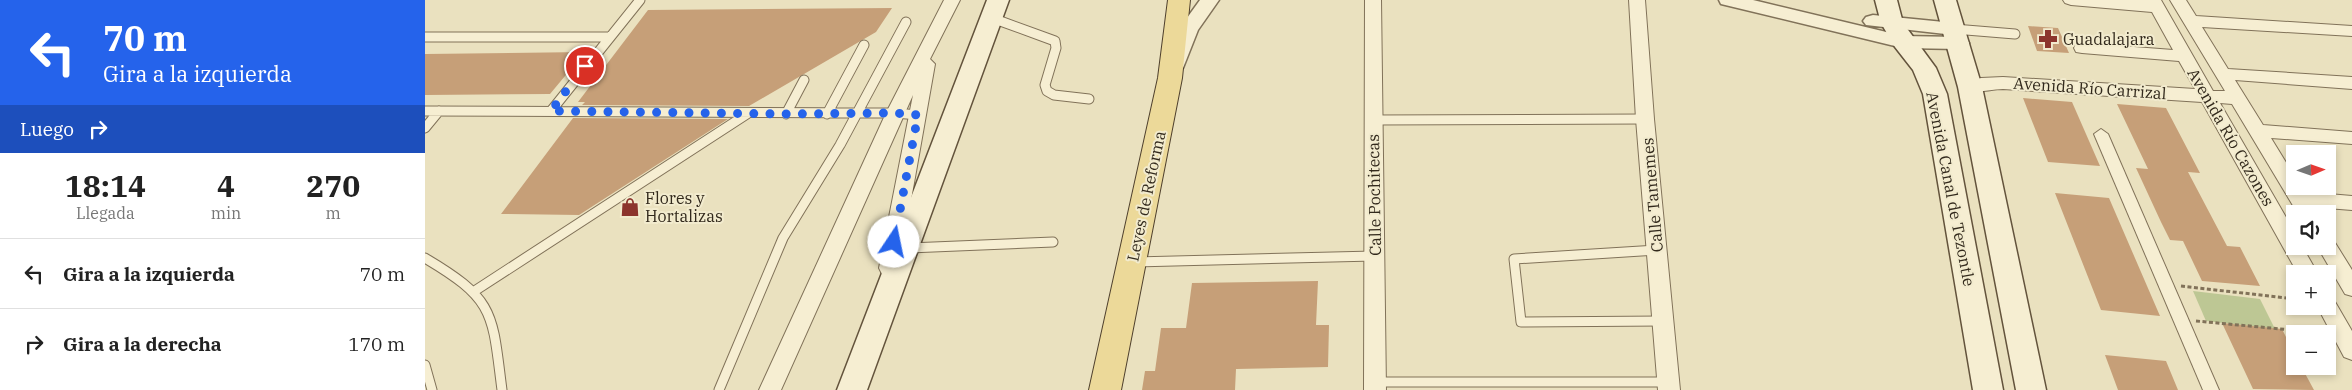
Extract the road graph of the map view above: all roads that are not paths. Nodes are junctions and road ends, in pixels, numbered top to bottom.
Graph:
1 (640, 0) edge
2 (952, 0) edge
3 (1179, 0) edge
4 (1210, 0) edge
5 (1373, 0) edge
6 (1637, 0) edge
7 (1728, 0) edge
8 (1777, 0) edge
9 (1945, 0) edge
10 (2071, 0) edge
11 (2179, 0) edge
12 (2155, 3) edge
13 (995, 9) edge
14 (2191, 21) junction
15 (906, 22) dead end
16 (1893, 22) edge
17 (2352, 31) edge
18 (2015, 34) dead end
19 (425, 37) edge
20 (608, 37) junction
21 (931, 44) junction
22 (864, 45) dead end
23 (2083, 48) dead end
24 (1962, 56) junction
25 (2185, 56) junction
26 (2223, 74) junction
27 (1170, 78) junction
28 (804, 80) dead end
29 (2003, 83) junction
30 (2352, 83) edge
31 (2207, 96) junction
32 (2237, 98) junction
33 (1089, 99) dead end
34 (425, 111) edge
35 (439, 111) junction
36 (551, 111) junction
37 (857, 113) junction
38 (895, 113) junction
39 (748, 114) junction
40 (786, 114) junction
41 (827, 114) junction
42 (918, 115) junction
43 (1645, 119) junction
44 (1373, 120) junction
45 (425, 128) edge
46 (2257, 131) junction
47 (2101, 134) dead end
48 (2352, 138) edge
49 (2352, 202) edge
50 (2302, 205) edge
51 (2315, 205) edge
52 (1053, 242) dead end
53 (905, 249) junction
54 (1657, 250) junction
55 (2334, 255) edge
56 (1375, 256) junction
57 (425, 258) edge
58 (1132, 262) junction
59 (2303, 265) edge
60 (2346, 270) edge
61 (2352, 288) edge
62 (473, 292) junction
63 (880, 315) junction
64 (2332, 315) edge
65 (1664, 322) junction
66 (2348, 343) edge
67 (425, 364) edge
68 (1375, 386) edge
69 (1669, 386) edge
70 (432, 390) edge
71 (502, 390) edge
72 (719, 390) edge
73 (770, 390) edge
74 (852, 390) edge
75 (1105, 390) edge
76 (1987, 390) edge
77 (2031, 390) edge
78 (2211, 390) edge

1 - 20 lane
2 - 21 street
3 - 27 main road, Leyes de Reforma
4 - 27 street
5 - 44 street, Calle Pochitecas
6 - 43 street, Calle Tamemes
7 - 16 street
8 - 16 street
9 - 24 main road
10 - 12 street
11 - 14 street, Avenida Río Cazones
12 - 25 street, Avenida Río Cazones
13 - 33 lane
13 - 53 main road
14 - 17 street
14 - 26 street, Avenida Río Cazones
15 - 37 lane
16 - 24 street
16 - 76 main road, Avenida Canal de Tezontle
18 - 24 lane
19 - 20 lane
20 - 36 lane
21 - 38 street
21 - 42 street
22 - 41 lane
23 - 25 street
24 - 29 street, Avenida Río Carrizal
24 - 29 street, Avenida Río Carrizal
24 - 77 main road
25 - 31 street, Avenida Río Cazones
26 - 30 street
26 - 32 street, Avenida Río Cazones
27 - 58 main road, Leyes de Reforma
28 - 40 lane
29 - 31 street, Avenida Río Carrizal
31 - 32 street, Avenida Río Carrizal
31 - 59 street, Avenida Río Cazones
32 - 46 street, Avenida Río Cazones
34 - 35 lane
35 - 36 lane
35 - 45 lane
36 - 39 lane
37 - 38 lane
37 - 41 lane
37 - 72 lane
38 - 42 lane
38 - 73 street
39 - 40 lane
39 - 62 lane
40 - 41 lane
42 - 63 street
43 - 44 lane
43 - 54 street, Calle Tamemes
44 - 56 street, Calle Pochitecas
46 - 48 street
46 - 50 street, Avenida Río Cazones
47 - 78 street
49 - 51 street
52 - 53 lane
53 - 63 main road
54 - 65 street, Calle Tamemes
54 - 65 lane
55 - 60 street
56 - 58 lane
56 - 68 street, Calle Pochitecas
57 - 62 lane
58 - 75 main road, Leyes de Reforma
60 - 61 street
62 - 71 lane
63 - 74 main road
64 - 66 street
65 - 69 street, Calle Tamemes
67 - 70 lane
68 - 69 lane

